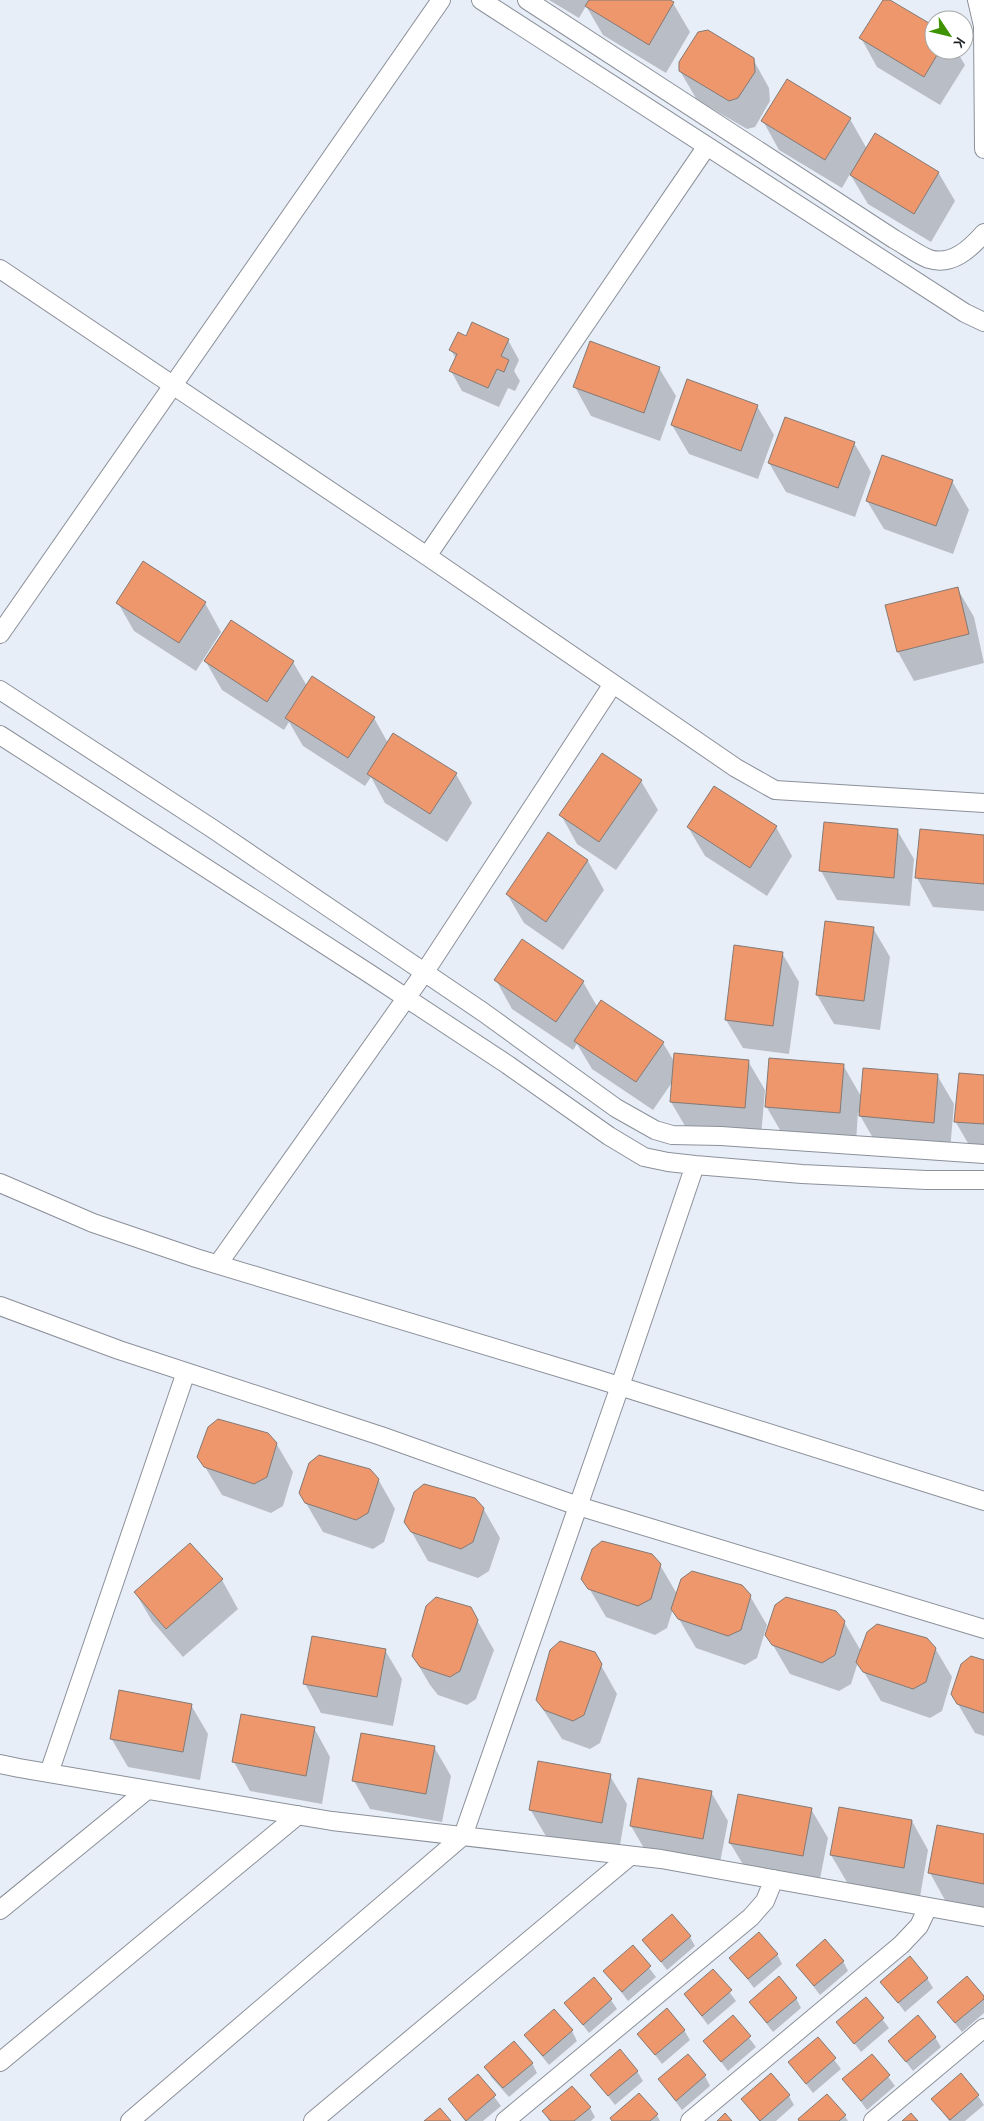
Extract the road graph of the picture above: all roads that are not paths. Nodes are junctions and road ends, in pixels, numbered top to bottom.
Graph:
1 (441, 0) edge
2 (481, 0) edge
3 (527, 0) edge
4 (977, 0) edge
5 (707, 146) junction
6 (984, 149) edge
7 (984, 234) edge
8 (0, 269) edge
9 (984, 322) edge
10 (173, 385) junction
11 (427, 556) junction
12 (0, 634) edge
13 (613, 684) junction
14 (0, 690) edge
15 (0, 734) edge
16 (984, 803) edge
17 (424, 973) junction
18 (405, 997) junction
19 (984, 1154) edge
20 (695, 1165) junction
21 (984, 1180) edge
22 (0, 1184) edge
23 (218, 1264) junction
24 (0, 1306) edge
25 (186, 1372) junction
26 (620, 1386) junction
27 (984, 1501) edge
28 (578, 1506) junction
29 (984, 1629) edge
30 (0, 1764) edge
31 (49, 1773) junction
32 (147, 1790) junction
33 (298, 1815) junction
34 (463, 1836) junction
35 (630, 1856) junction
36 (774, 1880) junction
37 (928, 1907) junction
38 (0, 1910) edge
39 (984, 1917) edge
40 (984, 2028) edge
41 (0, 2062) edge
42 (130, 2121) edge
43 (313, 2121) edge
44 (506, 2121) edge
45 (690, 2121) edge
46 (873, 2121) edge

1 - 10 street
2 - 5 street
3 - 7 street
4 - 6 street
5 - 9 street
5 - 11 street
8 - 10 street
10 - 11 street
10 - 12 street
11 - 13 street
13 - 16 street
13 - 17 street
14 - 17 street
15 - 18 street
17 - 18 street
17 - 19 street
18 - 20 street
18 - 23 street
20 - 21 street
20 - 26 street
22 - 23 street
23 - 26 street
24 - 25 street
25 - 28 street
25 - 31 street
26 - 27 street
26 - 28 street
28 - 29 street
28 - 34 street
30 - 31 street
31 - 32 street
32 - 33 street
32 - 38 street
33 - 34 street
33 - 41 street
34 - 35 street
34 - 42 street
35 - 36 street
35 - 43 street
36 - 37 street
36 - 44 street
37 - 39 street
37 - 45 street
40 - 46 street

